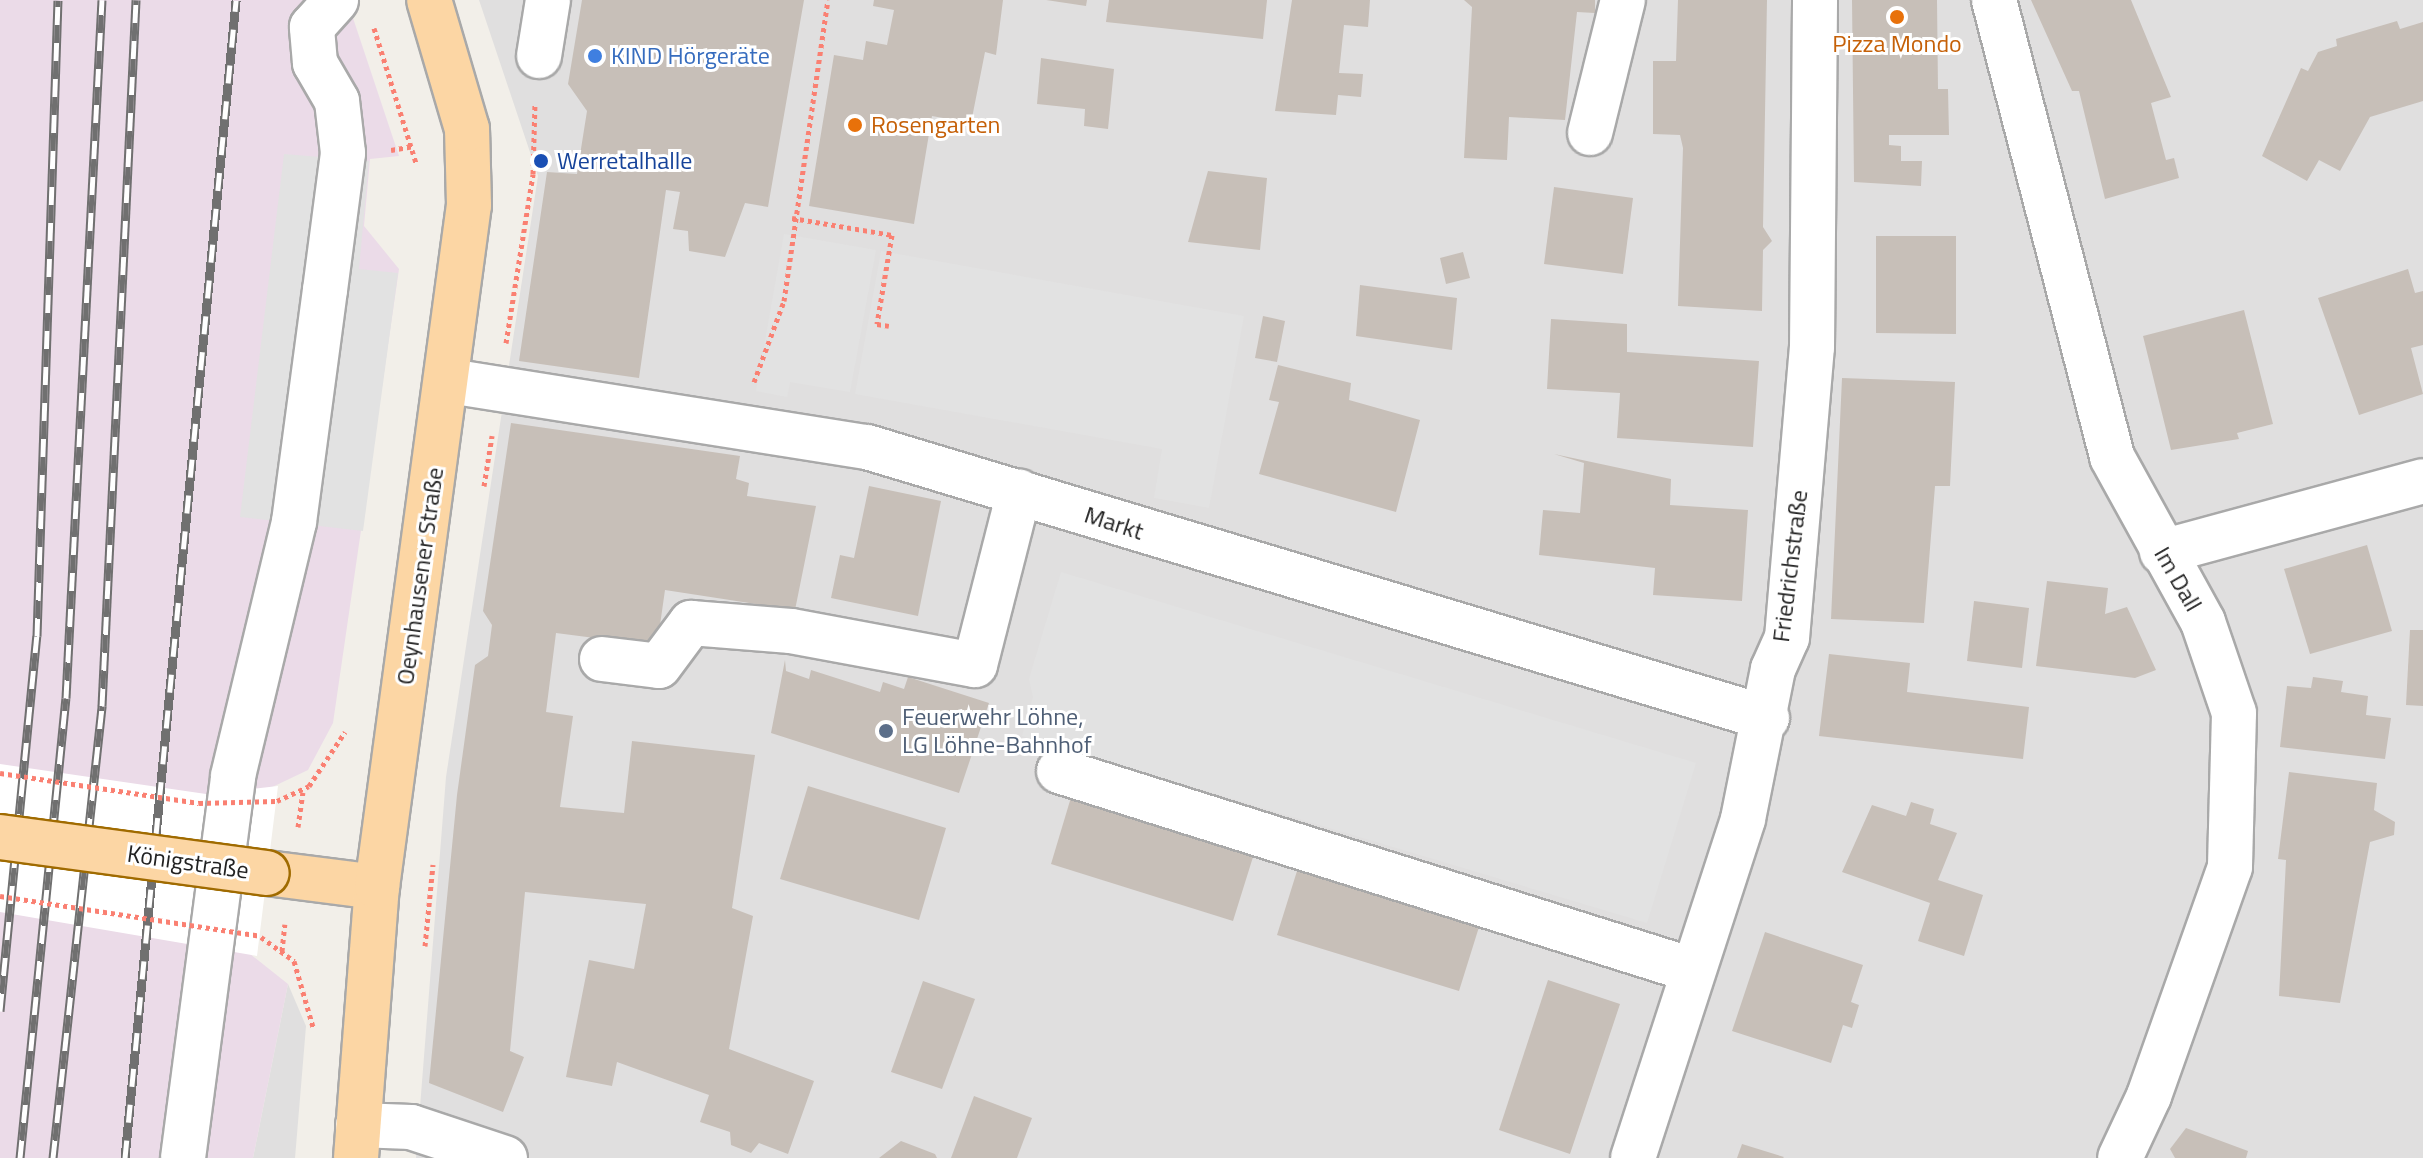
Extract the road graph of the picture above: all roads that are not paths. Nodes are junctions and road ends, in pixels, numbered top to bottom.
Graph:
1 (429, 0) edge
2 (548, 0) edge
3 (1623, 0) edge
4 (1815, 0) edge
5 (1994, 0) edge
6 (352, 6) edge
7 (539, 56) road end
8 (1590, 133) dead end
9 (449, 381) junction
10 (2423, 481) edge
11 (1019, 492) junction
12 (2162, 552) junction
13 (602, 659) dead end
14 (1767, 718) junction
15 (1059, 771) dead end
16 (0, 837) edge
17 (377, 887) junction
18 (1692, 970) junction
19 (357, 1142) edge
20 (183, 1158) edge
21 (505, 1158) edge
22 (1633, 1158) edge
23 (2120, 1158) edge

1 - 9 main road, Oeynhausener Straße
2 - 7 street
3 - 8 street
4 - 14 street, Friedrichstraße
5 - 12 street, Im Dall
6 - 20 street
9 - 11 street, Markt
9 - 17 main road, Oeynhausener Straße
10 - 12 street
11 - 13 street
11 - 14 street, Markt
12 - 23 street, Im Dall
14 - 18 street, Friedrichstraße
15 - 18 street
16 - 17 main road, Königstraße, bridge
17 - 19 main road, Oeynhausener Straße
18 - 22 street, Friedrichstraße
19 - 21 street

